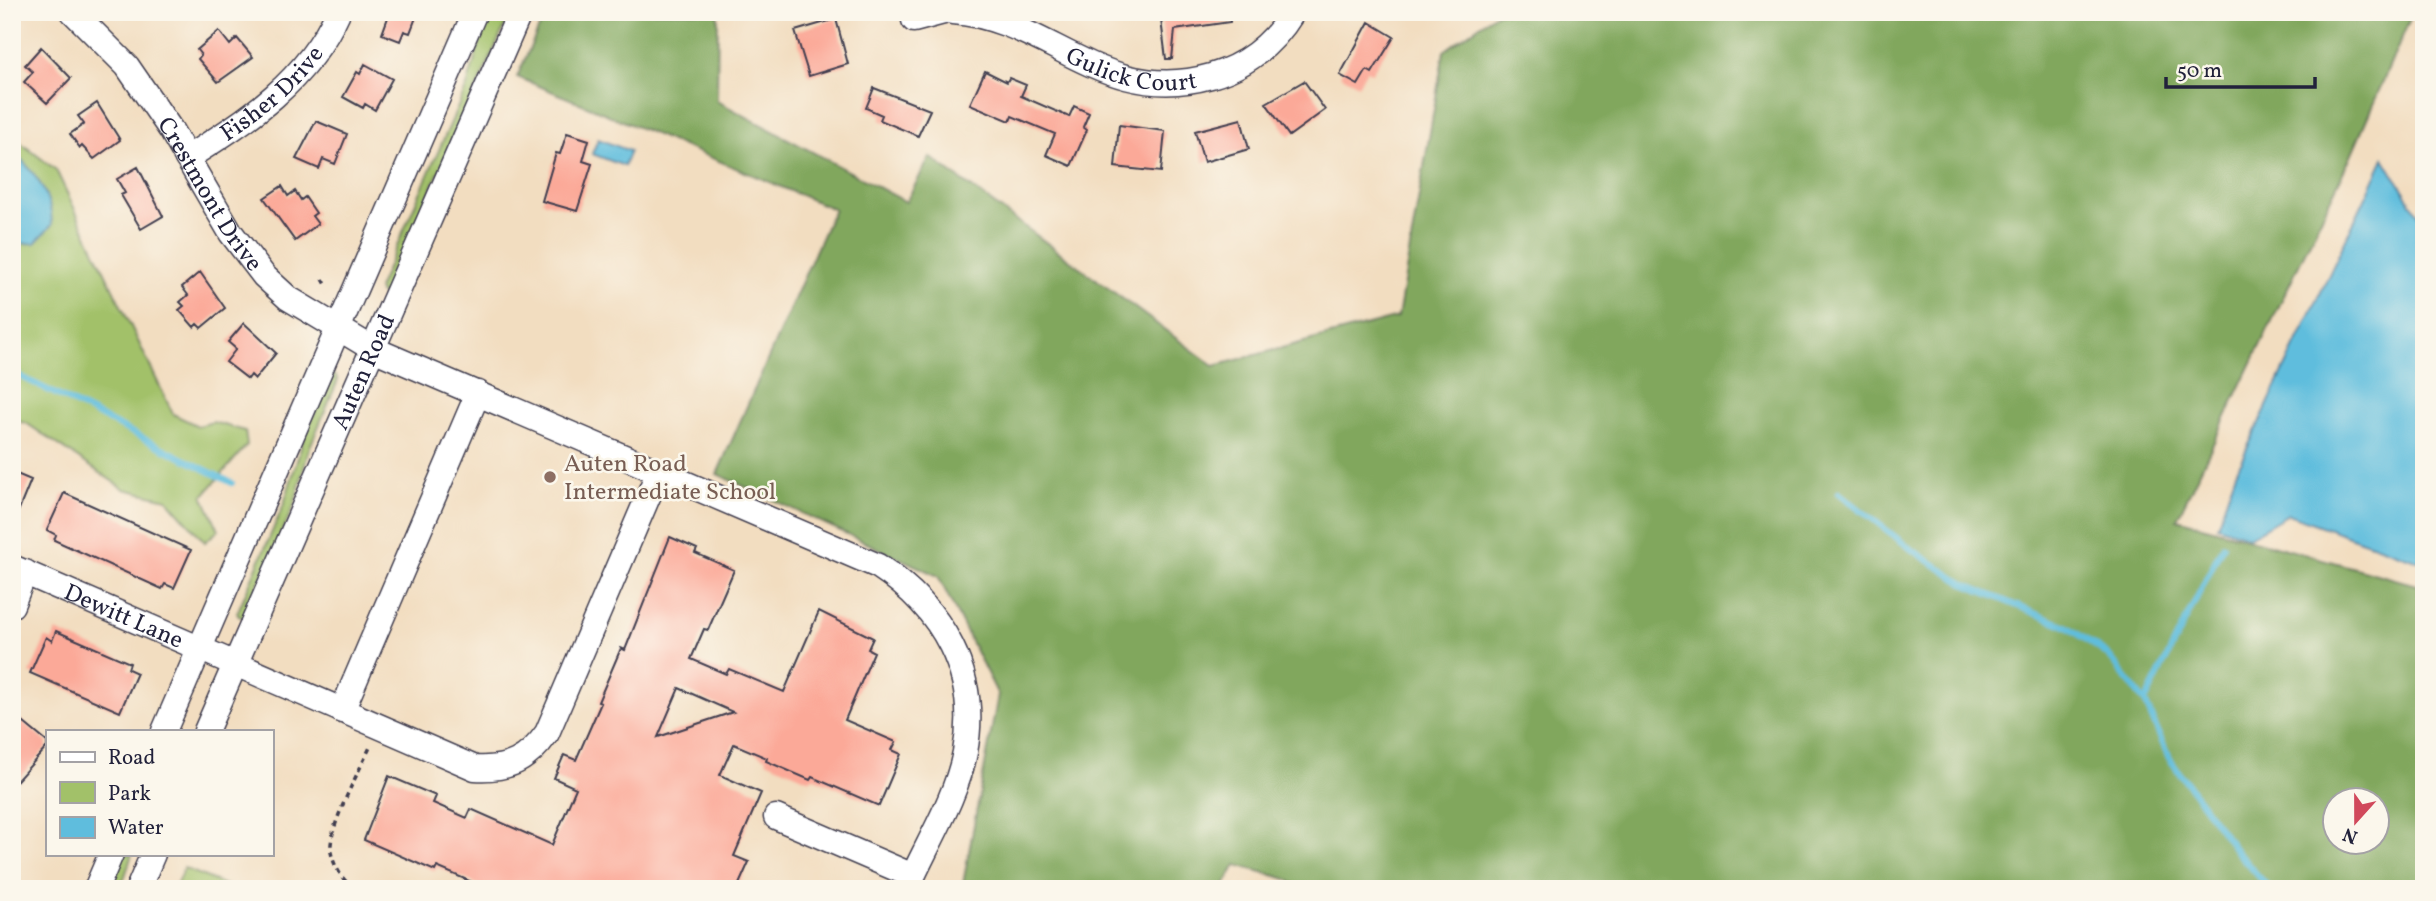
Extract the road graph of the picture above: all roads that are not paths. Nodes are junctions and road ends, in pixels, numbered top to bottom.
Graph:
1 (73, 12) edge
2 (338, 12) edge
3 (475, 12) edge
4 (520, 12) edge
5 (944, 12) edge
6 (952, 12) edge
7 (1293, 12) edge
8 (914, 20) dead end
9 (187, 158) junction
10 (337, 330) junction
11 (373, 349) junction
12 (478, 393) junction
13 (659, 471) junction
14 (18, 569) edge
15 (12, 605) edge
16 (199, 650) junction
17 (235, 666) junction
18 (342, 711) junction
19 (164, 730) edge
20 (206, 730) edge
21 (776, 817) dead end
22 (110, 856) edge
23 (152, 856) edge
24 (96, 889) edge
25 (138, 889) edge

1 - 9 street, Crestmont Drive
2 - 9 street, Fisher Drive
3 - 10 street, Auten Road
4 - 11 street, Auten Road
5 - 8 street
6 - 7 street, Gulick Court
9 - 10 street, Crestmont Drive
10 - 11 street, Crestmont Drive
10 - 16 street, Auten Road
11 - 12 street, Crestmont Drive
11 - 17 street, Auten Road
12 - 13 street, Crestmont Drive
12 - 18 street
13 - 18 street, Dewitt Lane
13 - 21 street, Crestmont Drive
14 - 15 street
14 - 16 street, Dewitt Lane
16 - 17 street, Dewitt Lane
16 - 19 street, Auten Road
17 - 18 street, Dewitt Lane
17 - 20 street, Auten Road
22 - 24 street
23 - 25 street

